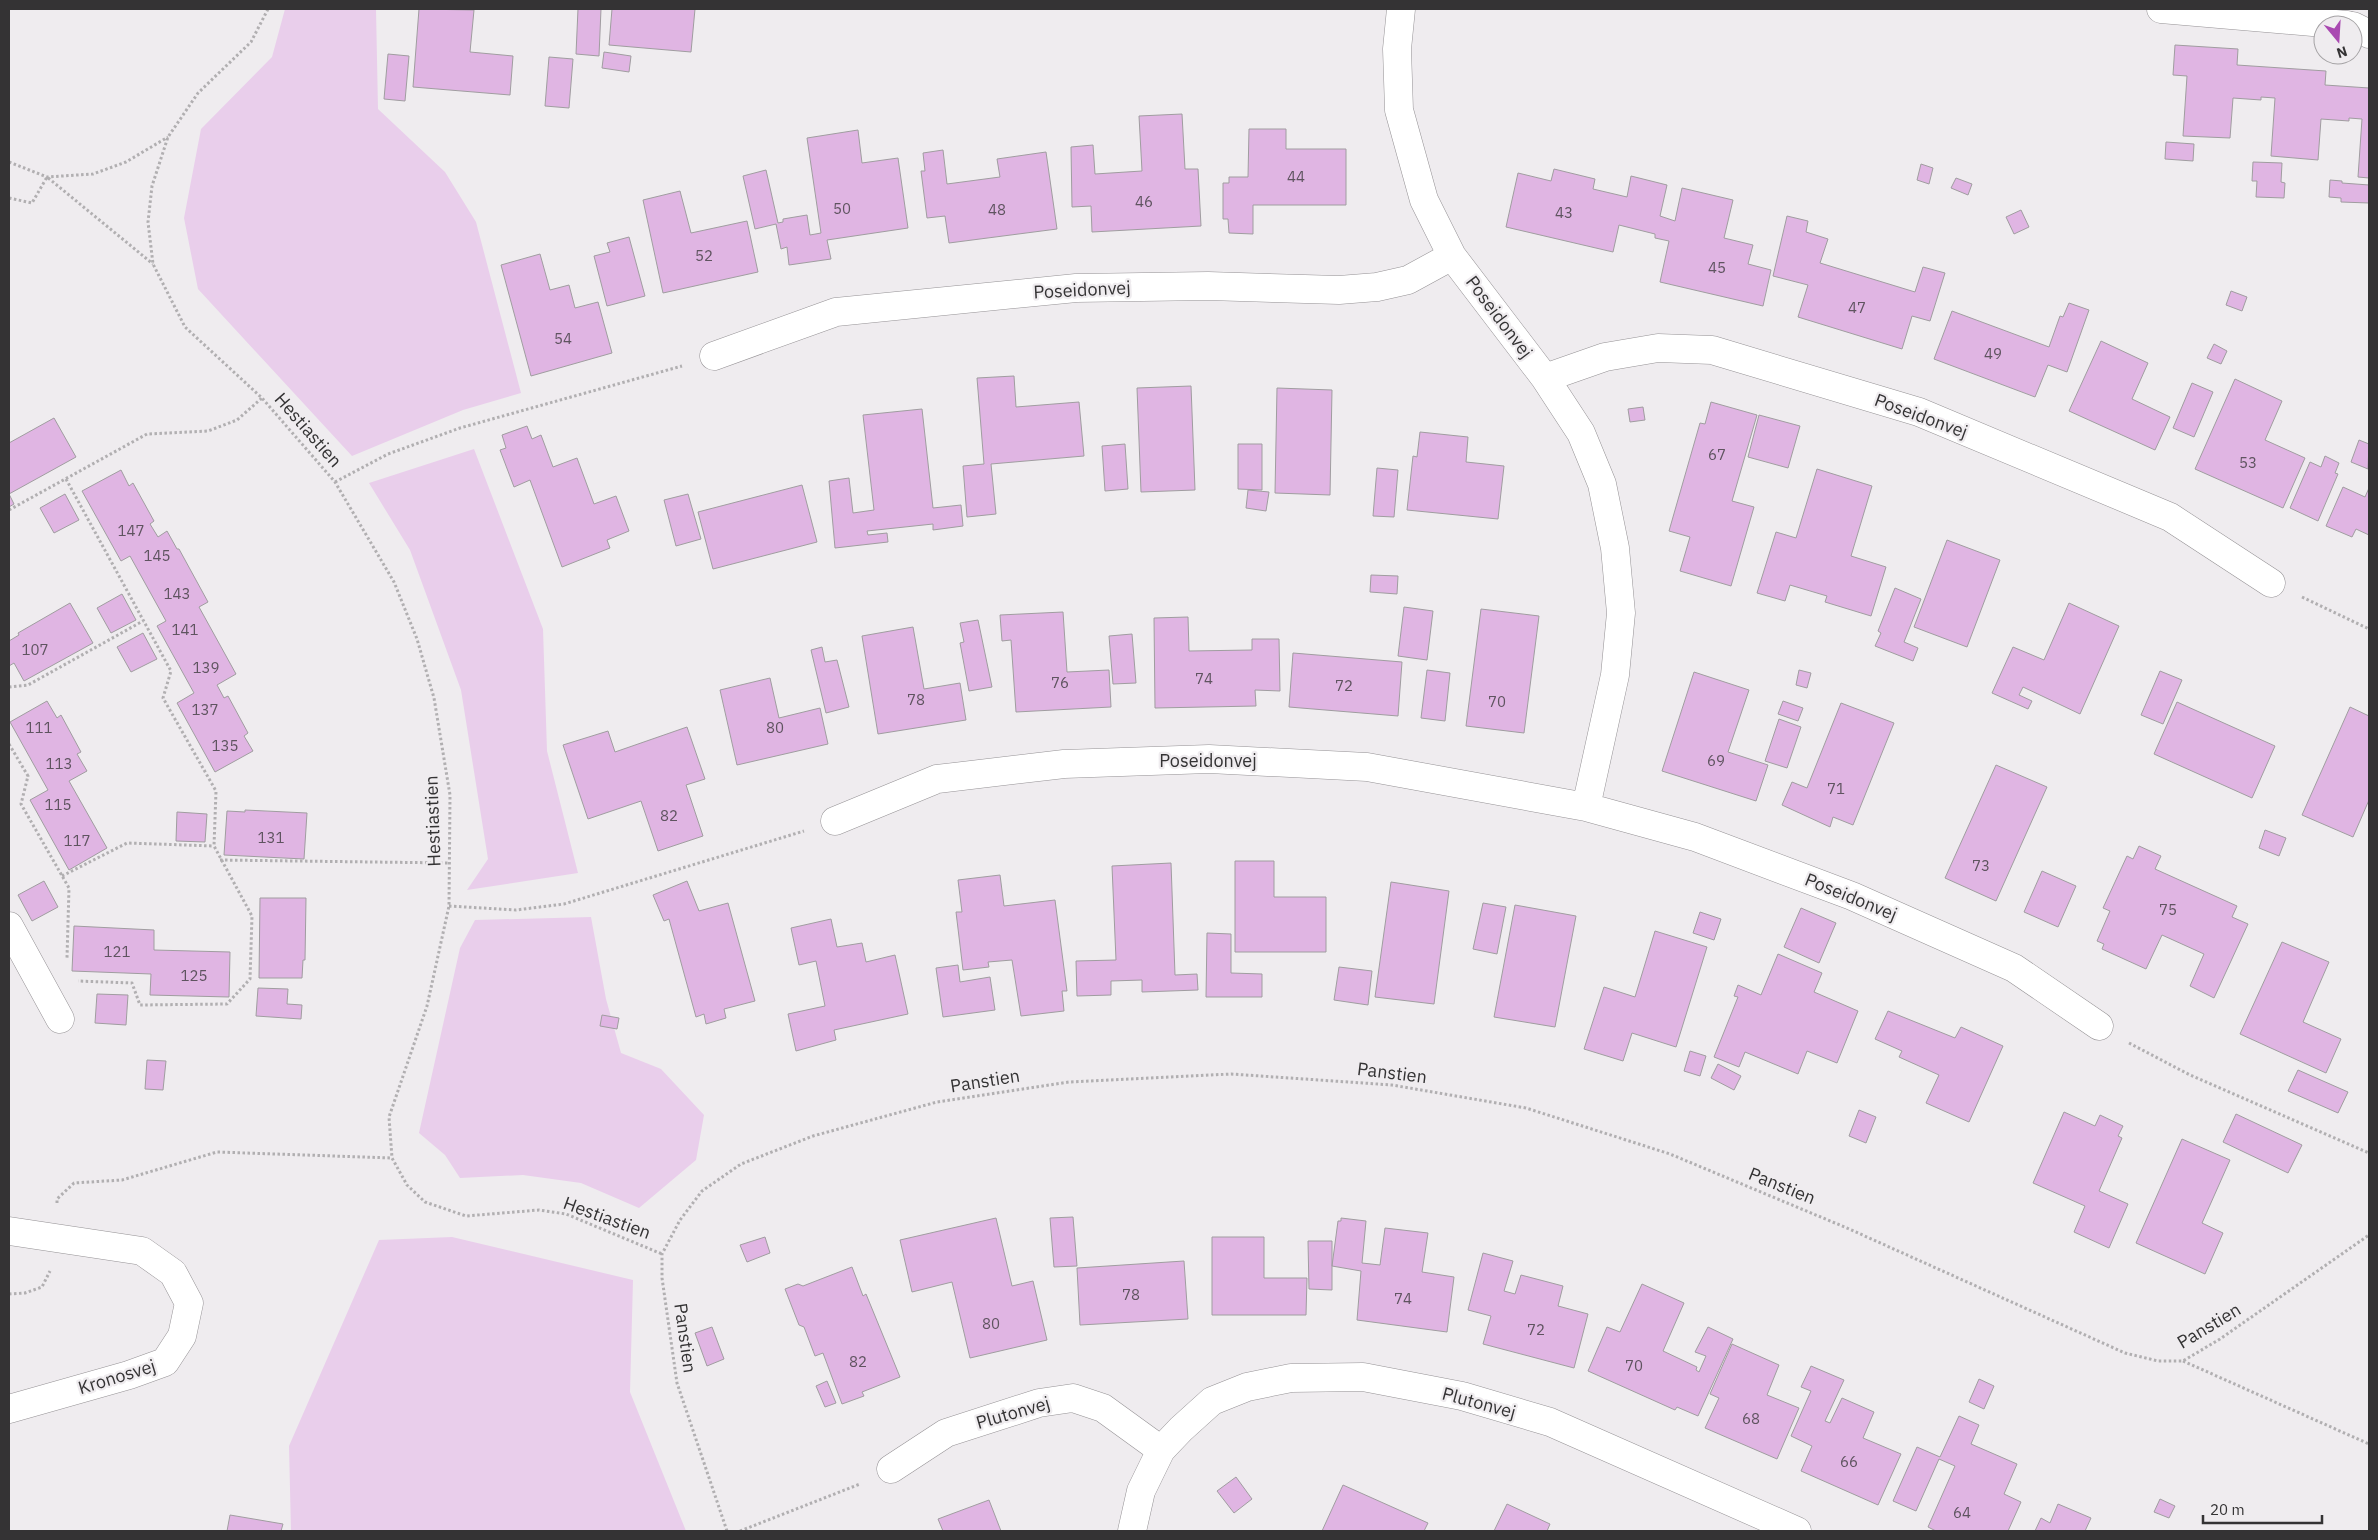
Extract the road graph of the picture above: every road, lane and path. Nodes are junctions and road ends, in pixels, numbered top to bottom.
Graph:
1 (268, 9) edge
2 (1401, 9) edge
3 (2161, 9) edge
4 (2296, 14) edge
5 (2313, 18) edge
6 (168, 137) junction
7 (9, 162) edge
8 (47, 177) junction
9 (9, 198) edge
10 (1452, 256) junction
11 (153, 264) junction
12 (714, 356) joint
13 (1545, 378) junction
14 (262, 398) junction
15 (66, 479) junction
16 (335, 482) junction
17 (9, 510) edge
18 (2271, 583) joint
19 (144, 621) junction
20 (2369, 629) edge
21 (9, 687) edge
22 (9, 744) edge
23 (1586, 807) junction
24 (835, 821) joint
25 (214, 846) junction
26 (220, 860) junction
27 (449, 863) junction
28 (62, 876) junction
29 (448, 906) junction
30 (9, 926) edge
31 (56, 986) junction
32 (60, 1019) dead end
33 (2099, 1026) joint
34 (2369, 1153) edge
35 (392, 1158) junction
36 (9, 1231) edge
37 (2369, 1235) edge
38 (54, 1238) junction
39 (662, 1254) junction
40 (9, 1294) edge
41 (2183, 1361) junction
42 (9, 1409) edge
43 (2369, 1444) edge
44 (1161, 1450) junction
45 (892, 1469) dead end
46 (838, 1494) dead end
47 (751, 1529) edge
48 (727, 1531) edge
49 (740, 1531) edge
50 (1132, 1531) edge
51 (1797, 1531) edge

1 - 6 path, Hestiastien
2 - 10 street, Poseidonvej
3 - 4 street
4 - 5 street
6 - 8 path, Hestiastien
6 - 11 path, Hestiastien
7 - 8 path, Hestiastien
8 - 9 path
8 - 11 path, Hestiastien
10 - 12 street, Poseidonvej
10 - 13 street, Poseidonvej
11 - 14 path, Hestiastien
12 - 16 path
13 - 18 street, Poseidonvej
13 - 23 street, Poseidonvej
14 - 15 path
14 - 16 path, Hestiastien
15 - 17 path
15 - 19 path
16 - 27 path, Hestiastien
18 - 20 path
19 - 21 path
19 - 25 path
22 - 28 path
23 - 24 street, Poseidonvej
23 - 33 street, Poseidonvej
24 - 29 path
25 - 26 path
25 - 28 path
26 - 27 path
26 - 31 path
27 - 29 path, Hestiastien
28 - 31 path
29 - 35 path, Hestiastien
30 - 31 street
31 - 32 street
33 - 34 path
35 - 38 path
35 - 39 path, Hestiastien
36 - 38 street, Kronosvej
37 - 41 path, Panstien
38 - 40 path
38 - 42 street, Kronosvej
39 - 41 path, Panstien
39 - 48 path, Panstien
41 - 43 path
44 - 45 street, Plutonvej
44 - 50 street, Plutonvej
44 - 51 street, Plutonvej
46 - 47 path
47 - 49 path

